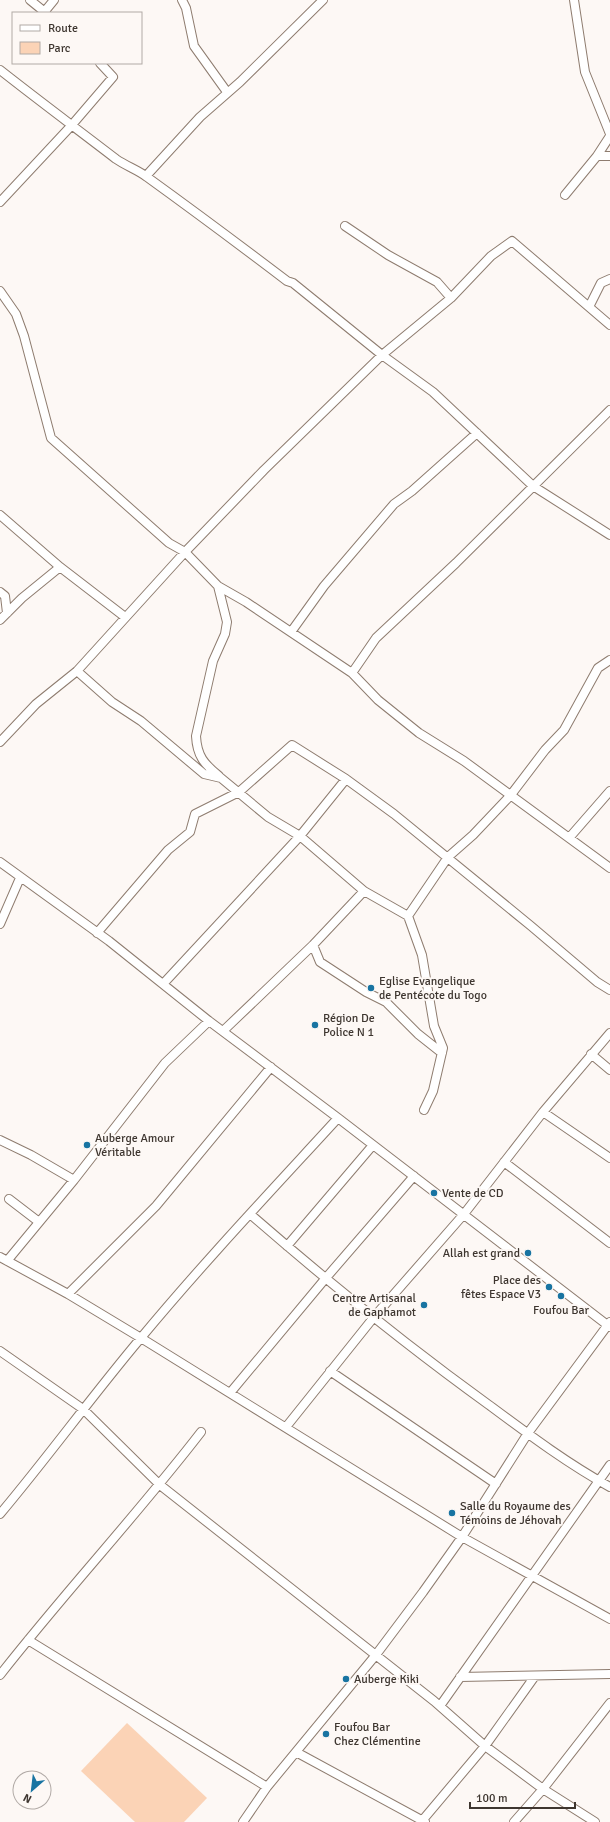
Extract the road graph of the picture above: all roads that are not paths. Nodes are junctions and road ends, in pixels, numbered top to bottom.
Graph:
1 (30, 0) edge
2 (54, 0) edge
3 (182, 0) edge
4 (323, 0) edge
5 (574, 0) edge
6 (46, 12) edge
7 (101, 64) edge
8 (0, 70) edge
9 (227, 92) junction
10 (72, 126) junction
11 (610, 135) edge
12 (597, 156) junction
13 (610, 156) edge
14 (146, 176) junction
15 (565, 195) dead end
16 (0, 202) edge
17 (345, 226) dead end
18 (610, 279) edge
19 (0, 291) edge
20 (451, 298) junction
21 (589, 307) junction
22 (610, 324) edge
23 (382, 355) junction
24 (610, 410) edge
25 (478, 433) junction
26 (533, 486) junction
27 (0, 515) edge
28 (610, 535) edge
29 (184, 552) junction
30 (60, 567) junction
31 (218, 586) junction
32 (0, 592) edge
33 (7, 613) junction
34 (125, 617) junction
35 (0, 620) edge
36 (291, 632) junction
37 (610, 660) edge
38 (77, 672) junction
39 (352, 673) junction
40 (0, 742) edge
41 (221, 778) junction
42 (346, 779) junction
43 (610, 791) edge
44 (239, 792) junction
45 (510, 796) junction
46 (300, 836) junction
47 (569, 838) junction
48 (448, 857) junction
49 (0, 862) edge
50 (610, 868) edge
51 (20, 878) junction
52 (364, 891) junction
53 (408, 916) junction
54 (0, 924) edge
55 (97, 933) junction
56 (313, 946) junction
57 (163, 984) junction
58 (610, 990) edge
59 (209, 1021) junction
60 (223, 1031) junction
61 (610, 1033) edge
62 (442, 1053) junction
63 (590, 1054) junction
64 (271, 1067) junction
65 (610, 1070) edge
66 (424, 1110) dead end
67 (543, 1112) junction
68 (338, 1118) junction
69 (0, 1140) edge
70 (373, 1144) junction
71 (610, 1158) edge
72 (504, 1162) junction
73 (414, 1176) junction
74 (74, 1180) junction
75 (9, 1200) dead end
76 (250, 1214) junction
77 (464, 1214) junction
78 (39, 1222) junction
79 (610, 1243) edge
80 (287, 1246) junction
81 (3, 1259) edge
82 (324, 1279) junction
83 (68, 1294) junction
84 (374, 1317) junction
85 (609, 1324) edge
86 (141, 1338) junction
87 (0, 1351) edge
88 (330, 1371) junction
89 (230, 1392) junction
90 (83, 1409) junction
91 (286, 1427) junction
92 (201, 1432) dead end
93 (528, 1433) junction
94 (610, 1466) edge
95 (599, 1481) junction
96 (496, 1484) junction
97 (160, 1485) junction
98 (610, 1487) edge
99 (0, 1514) edge
100 (462, 1537) junction
101 (533, 1575) junction
102 (610, 1619) edge
103 (28, 1640) junction
104 (375, 1656) junction
105 (610, 1674) edge
106 (0, 1675) edge
107 (535, 1676) junction
108 (460, 1677) junction
109 (610, 1703) edge
110 (440, 1706) junction
111 (485, 1746) junction
112 (296, 1752) junction
113 (268, 1786) junction
114 (543, 1789) junction
115 (423, 1821) edge
116 (242, 1822) edge
117 (514, 1822) edge
118 (595, 1822) edge

1 - 6 street
2 - 6 street
3 - 9 street
4 - 9 street
5 - 11 street
7 - 10 street
8 - 10 street
9 - 14 street
10 - 14 street
10 - 16 street
11 - 12 street
12 - 13 street
12 - 15 street
14 - 23 street
17 - 20 street
18 - 21 street
19 - 29 street
20 - 21 street
20 - 23 street
21 - 22 street
23 - 25 street
23 - 29 street
24 - 26 street
25 - 26 street
25 - 36 street
26 - 28 street
26 - 39 street
27 - 30 street
29 - 31 street
29 - 34 street
30 - 33 street
30 - 34 street
31 - 36 street
31 - 41 street
32 - 33 street
33 - 35 street
34 - 38 street
36 - 39 street
37 - 45 street
38 - 40 street
38 - 41 street
39 - 45 street
41 - 44 street
42 - 44 street
42 - 46 street
42 - 48 street
43 - 47 street
44 - 46 street
44 - 55 street
45 - 47 street
45 - 48 street
46 - 52 street
46 - 57 street
47 - 50 street
48 - 53 street
48 - 58 street
49 - 51 street
51 - 54 street
51 - 55 street
52 - 53 street
52 - 56 street
53 - 62 street
55 - 57 street
56 - 60 street
56 - 62 street
57 - 59 street
59 - 60 street
59 - 74 street
60 - 64 street
61 - 63 street
62 - 66 street
63 - 65 street
63 - 67 street
64 - 68 street
64 - 83 street
67 - 71 street
67 - 72 street
68 - 70 street
68 - 76 street
69 - 74 street
70 - 73 street
70 - 80 street
72 - 77 street
72 - 79 street
73 - 77 street
73 - 82 street
74 - 78 street
75 - 78 street
76 - 80 street
76 - 86 street
77 - 84 street
77 - 85 street
78 - 81 street
80 - 82 street
81 - 83 street
82 - 84 street
82 - 89 street
83 - 86 street
84 - 88 street
84 - 93 street
85 - 93 street
86 - 89 street
86 - 90 street
87 - 90 street
88 - 91 street
88 - 96 street
89 - 91 street
90 - 97 street
90 - 99 street
91 - 100 street
92 - 97 street
93 - 95 street
93 - 96 street
94 - 95 street
95 - 98 street
95 - 101 street
96 - 100 street
97 - 103 street
97 - 104 street
100 - 101 street
100 - 104 street
101 - 102 street
101 - 108 street
103 - 106 street
103 - 113 street
104 - 110 street
104 - 112 street
105 - 107 street
107 - 108 street
107 - 111 street
108 - 110 street
109 - 114 street
110 - 111 street
111 - 114 street
111 - 115 street
112 - 113 street
112 - 115 street
113 - 116 street
114 - 117 street
114 - 118 street

